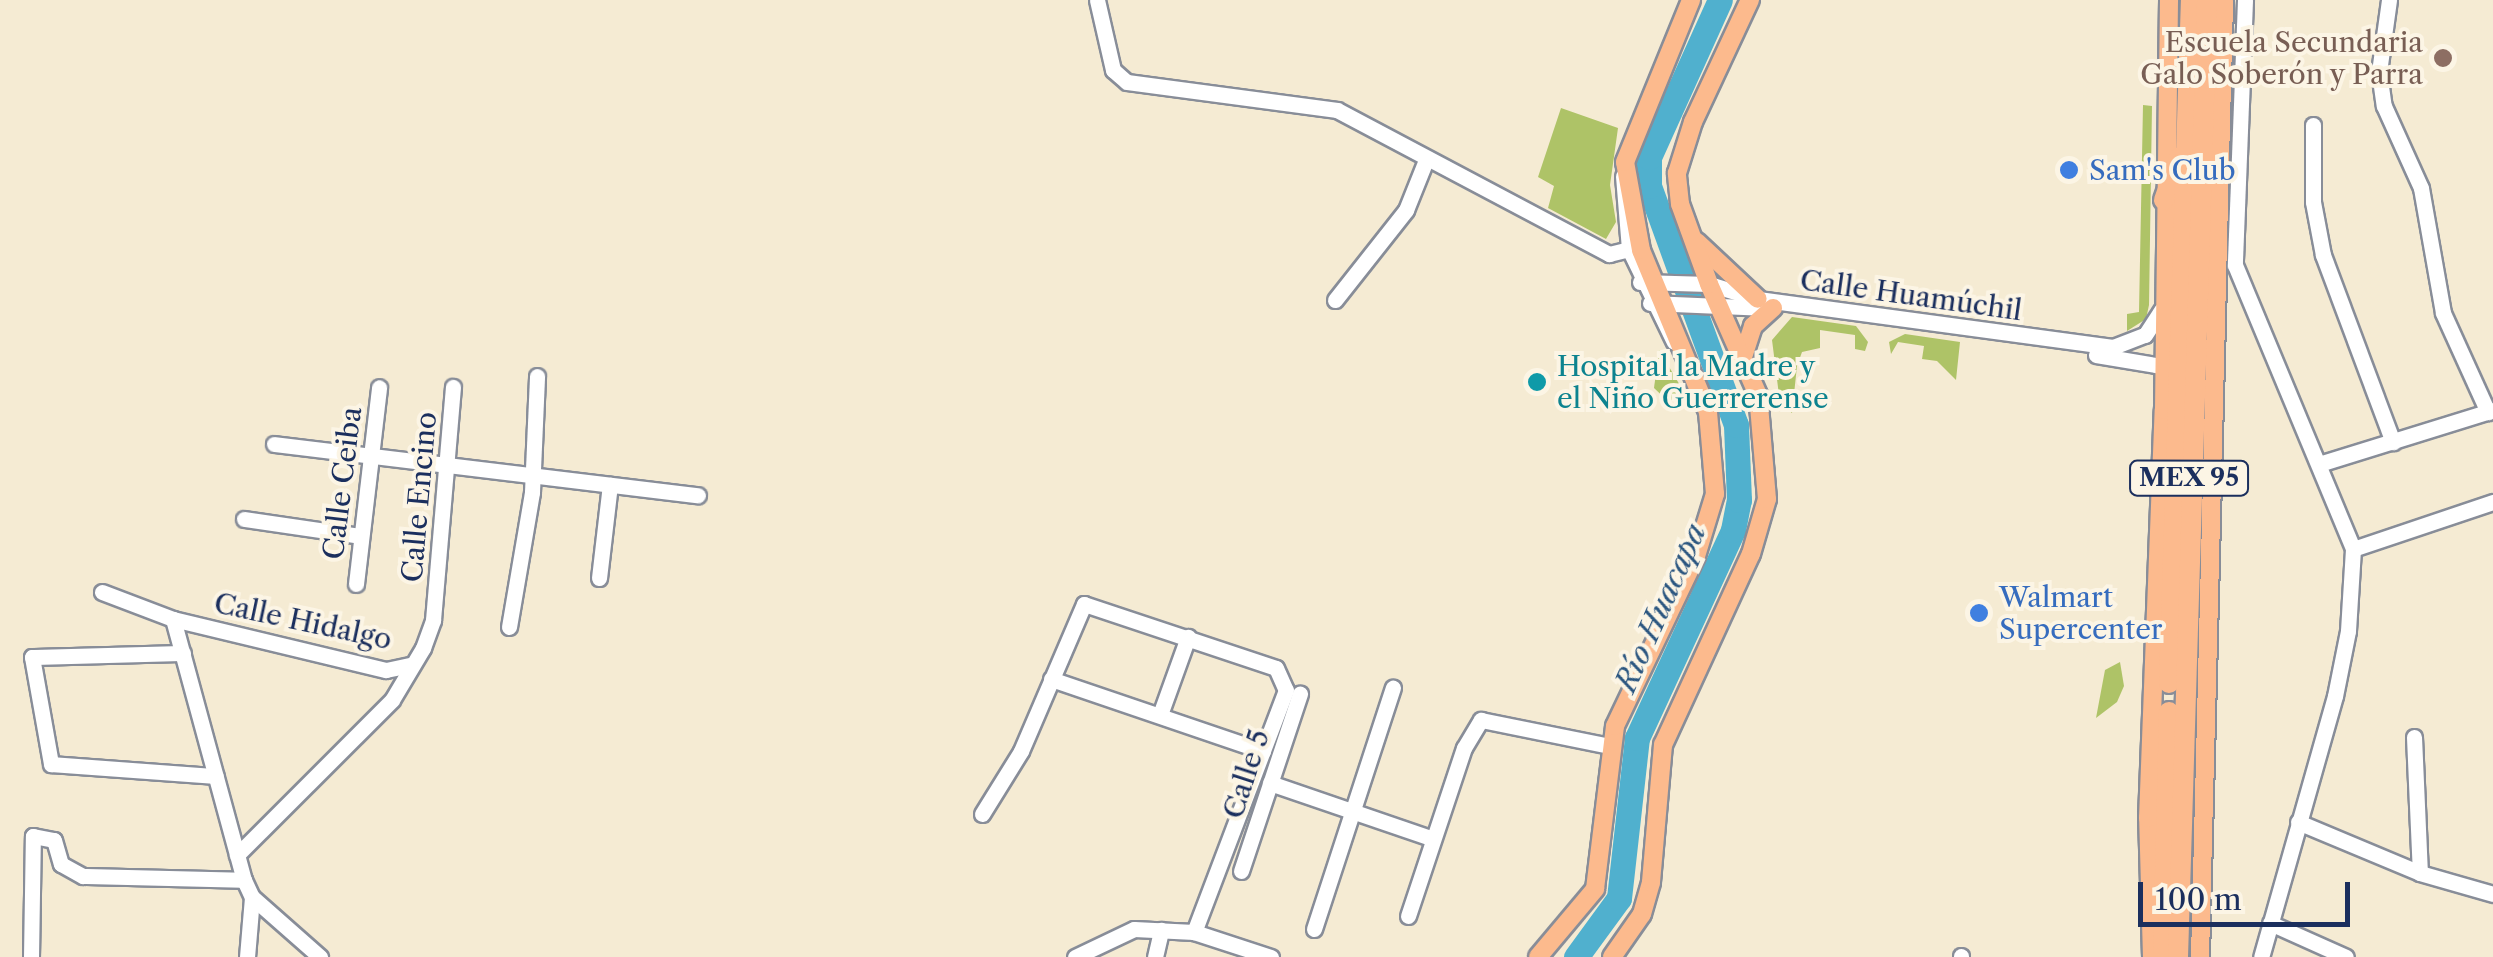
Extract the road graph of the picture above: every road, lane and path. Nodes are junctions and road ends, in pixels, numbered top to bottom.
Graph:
1 (1098, 0) edge
2 (1691, 0) edge
3 (1750, 0) edge
4 (2169, 0) edge
5 (2190, 0) edge
6 (2207, 0) edge
7 (2224, 0) edge
8 (2245, 0) edge
9 (2389, 0) edge
10 (2313, 125) dead end
11 (2184, 142) junction
12 (1426, 160) junction
13 (1624, 162) junction
14 (2164, 200) junction
15 (1691, 236) junction
16 (1629, 249) junction
17 (1647, 281) junction
18 (1708, 284) junction
19 (1334, 300) dead end
20 (1657, 303) junction
21 (1717, 304) junction
22 (1765, 304) junction
23 (2161, 310) junction
24 (1742, 360) junction
25 (2161, 366) junction
26 (537, 376) dead end
27 (378, 387) dead end
28 (453, 387) dead end
29 (2491, 411) edge
30 (2393, 442) junction
31 (274, 444) dead end
32 (371, 453) junction
33 (451, 461) junction
34 (2319, 464) junction
35 (533, 476) junction
36 (610, 485) junction
37 (698, 495) dead end
38 (2493, 502) edge
39 (244, 519) dead end
40 (362, 536) junction
41 (2353, 550) junction
42 (599, 578) dead end
43 (356, 584) dead end
44 (102, 592) dead end
45 (172, 618) junction
46 (509, 627) dead end
47 (1188, 637) junction
48 (183, 654) junction
49 (410, 665) junction
50 (1051, 678) junction
51 (1393, 688) dead end
52 (1300, 694) dead end
53 (1160, 712) junction
54 (2414, 737) dead end
55 (1610, 746) junction
56 (1263, 751) junction
57 (216, 776) junction
58 (1270, 782) junction
59 (1350, 811) junction
60 (982, 814) dead end
61 (2298, 822) junction
62 (1431, 838) junction
63 (237, 855) junction
64 (1241, 871) dead end
65 (2420, 873) junction
66 (244, 880) junction
67 (2493, 894) edge
68 (252, 897) junction
69 (1408, 916) dead end
70 (2270, 923) junction
71 (1314, 929) dead end
72 (1161, 930) junction
73 (1194, 932) junction
74 (1226, 950) edge
75 (2175, 954) edge
76 (31, 957) edge
77 (247, 957) edge
78 (320, 957) edge
79 (1074, 957) edge
80 (1155, 957) edge
81 (1271, 957) edge
82 (1538, 957) edge
83 (1612, 957) edge
84 (2152, 957) edge
85 (2200, 957) edge
86 (2261, 957) edge
87 (2346, 957) edge

1 - 12 street
2 - 13 main road
3 - 15 main road
4 - 14 main road
5 - 11 highway, MEX 95
6 - 75 highway, MEX 95
7 - 85 main road
8 - 34 street
9 - 29 street
10 - 30 street
11 - 14 highway
11 - 75 highway, MEX 95
12 - 16 street
12 - 19 street
13 - 16 street
13 - 17 main road
14 - 23 main road
15 - 18 main road
15 - 22 main road
16 - 17 street
17 - 18 street, Calle Huamúchil
17 - 20 main road
18 - 21 main road
18 - 22 street, Calle Huamúchil
20 - 21 street, Calle Huamúchil
20 - 55 main road
21 - 22 street, Calle Huamúchil
21 - 24 main road
22 - 23 street, Calle Huamúchil
22 - 24 main road
22 - 25 street, Calle Huamúchil
23 - 25 main road
24 - 83 main road
25 - 84 main road
26 - 35 street
27 - 32 street, Calle Ceiba
28 - 33 street, Calle Encino
29 - 30 street
30 - 34 street
31 - 32 street
32 - 33 street
32 - 40 street, Calle Ceiba
33 - 35 street
33 - 49 street, Calle Encino
34 - 41 street
35 - 36 street
35 - 46 street
36 - 37 street
36 - 42 street
38 - 41 street
39 - 40 street
40 - 43 street, Calle Ceiba
41 - 61 street
44 - 45 street
45 - 48 street, Calle Hidalgo
45 - 49 street, Calle Hidalgo
47 - 50 street
47 - 53 street
47 - 56 street
48 - 57 street, Calle Hidalgo
48 - 57 street
49 - 63 street, Calle Hidalgo
50 - 53 street
50 - 60 street
51 - 59 street
52 - 58 street, Calle 5
53 - 56 street
54 - 65 street
55 - 62 street
55 - 82 main road
56 - 73 street
57 - 63 street, Calle Hidalgo
58 - 59 street
58 - 64 street, Calle 5
59 - 62 street
59 - 71 street
61 - 65 street
61 - 70 street
62 - 69 street
63 - 66 street, Calle Hidalgo
65 - 67 street
66 - 68 street, Calle Hidalgo
66 - 76 street
68 - 77 street
68 - 78 street
70 - 86 street
70 - 87 street
72 - 73 street
72 - 79 street
72 - 80 street
73 - 74 street
74 - 81 street

